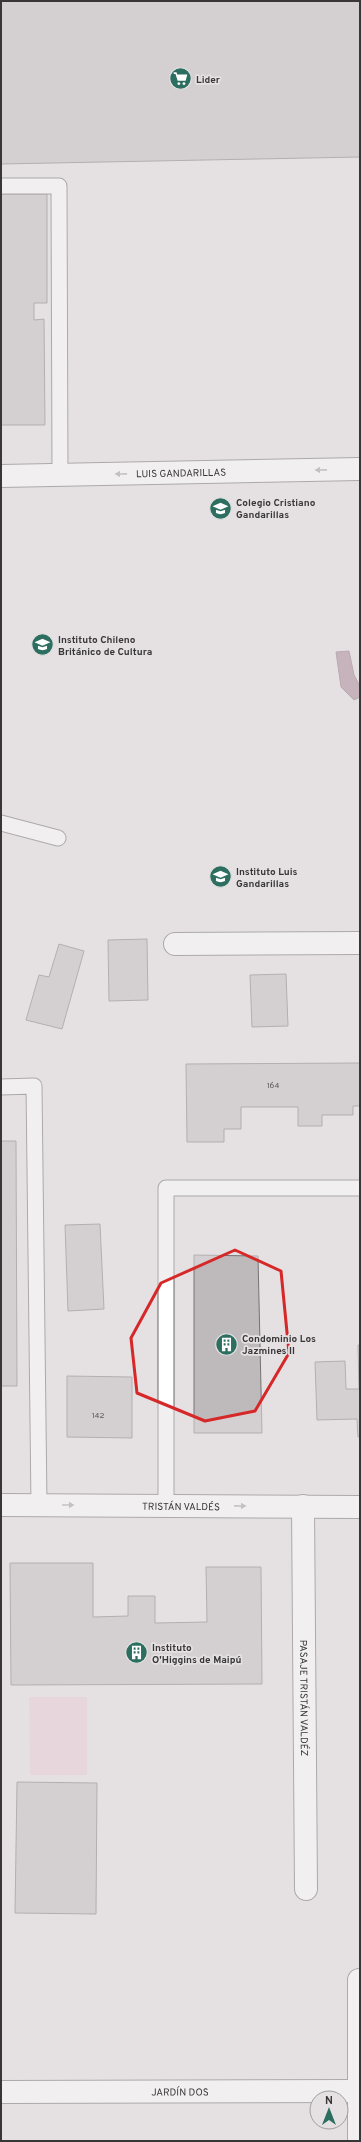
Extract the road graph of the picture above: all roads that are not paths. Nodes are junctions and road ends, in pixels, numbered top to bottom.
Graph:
1 (1, 186) edge
2 (360, 469) edge
3 (60, 475) junction
4 (1, 476) edge
5 (1, 823) edge
6 (58, 838) dead end
7 (175, 944) dead end
8 (360, 944) edge
9 (1, 1087) edge
10 (360, 1188) edge
11 (1, 1505) edge
12 (39, 1505) junction
13 (166, 1505) junction
14 (303, 1506) junction
15 (360, 1507) edge
16 (306, 1889) dead end
17 (359, 1980) dead end
18 (359, 2091) edge
19 (1, 2092) edge
20 (359, 2141) edge

1 - 3 lane
2 -> 3 street, LUIS GANDARILLAS
3 - 4 street, LUIS GANDARILLAS
5 - 6 lane
7 - 8 street
9 - 12 lane
10 - 13 lane
11 - 12 street, TRISTÁN VALDÉS
12 -> 13 street, TRISTÁN VALDÉS
13 -> 14 street, TRISTÁN VALDÉS
14 - 15 street, TRISTÁN VALDÉS
14 - 16 street, PASAJE TRISTÁN VALDÉZ
17 - 18 street
18 - 19 street, JARDÍN DOS
18 - 20 street

